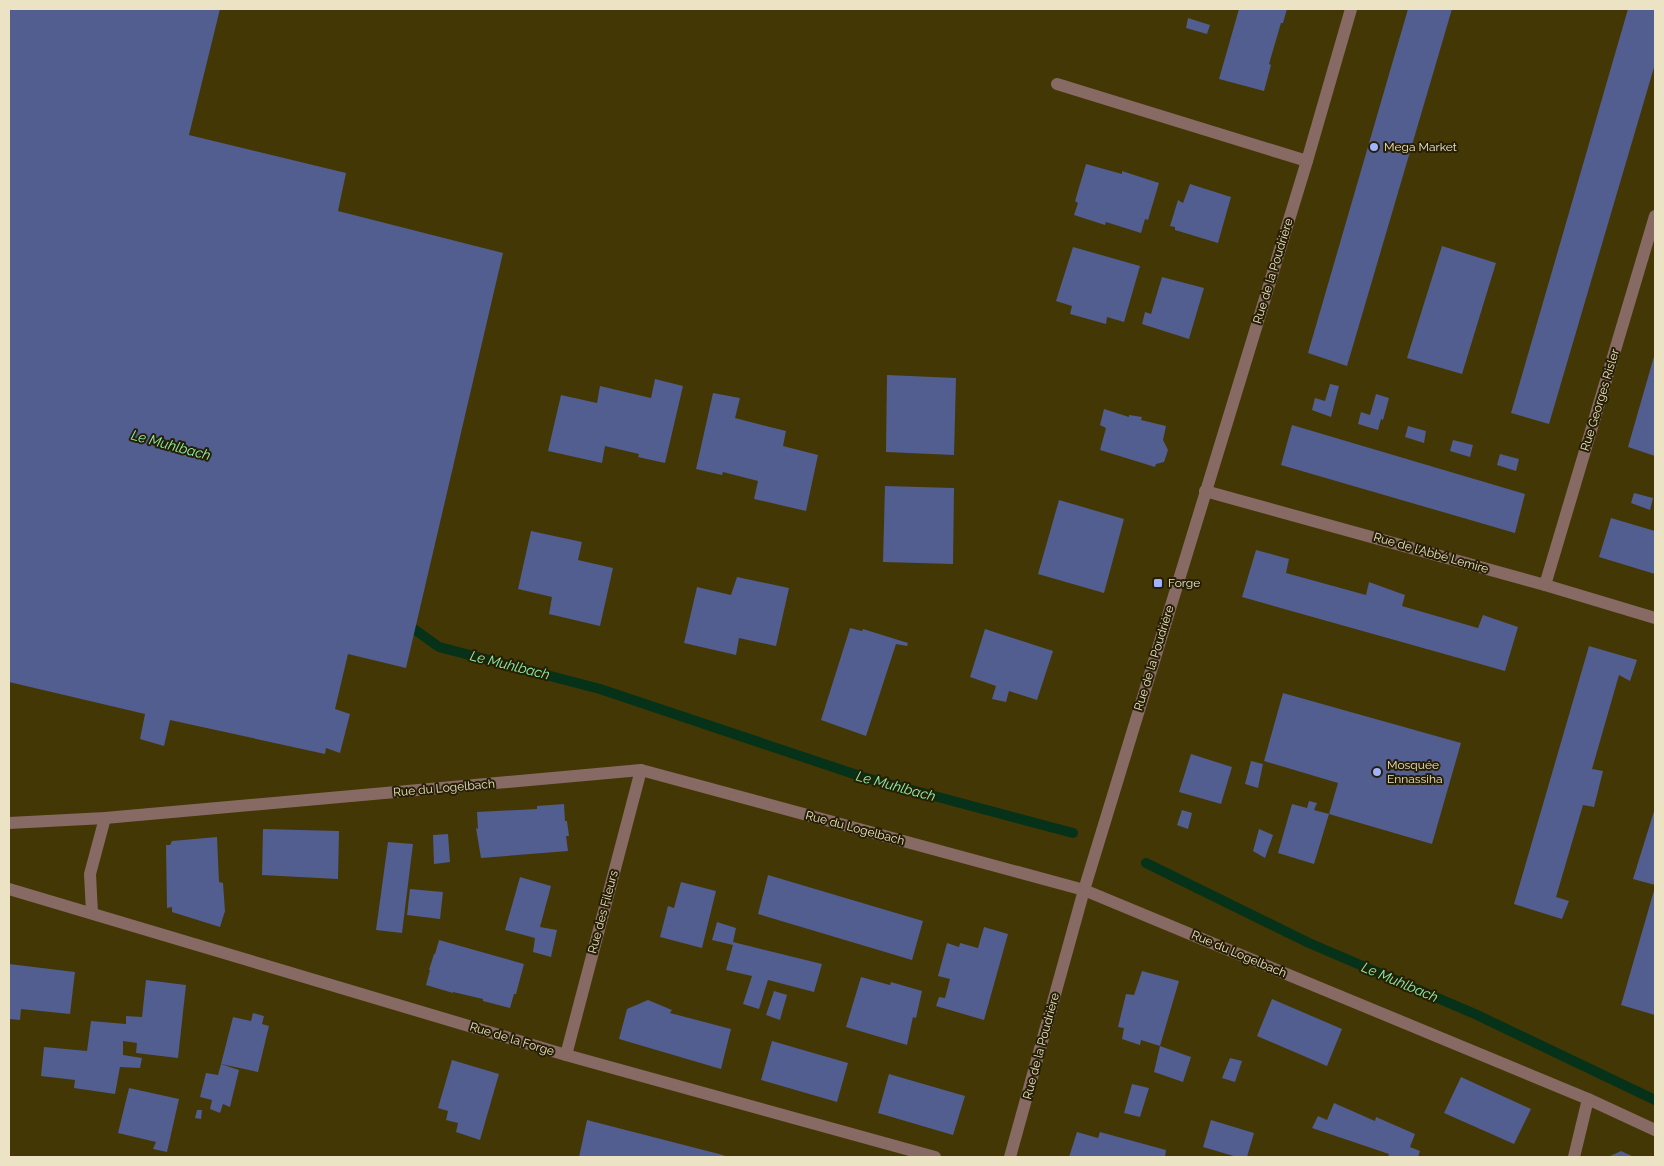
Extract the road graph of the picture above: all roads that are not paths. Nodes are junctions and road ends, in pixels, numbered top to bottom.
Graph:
1 (1351, 9) edge
2 (1057, 84) dead end
3 (1307, 161) junction
4 (1655, 216) edge
5 (1205, 491) junction
6 (1545, 585) junction
7 (1655, 618) edge
8 (641, 770) junction
9 (105, 818) junction
10 (9, 822) edge
11 (9, 889) edge
12 (1084, 890) junction
13 (92, 913) junction
14 (566, 1054) junction
15 (1588, 1099) junction
16 (1655, 1130) edge
17 (935, 1157) edge
18 (1010, 1157) edge
19 (1574, 1157) edge

1 - 3 street, Rue de la Poudrière
2 - 3 street
3 - 5 street, Rue de la Poudrière
4 - 6 street, Rue Georges Risler
5 - 6 street, Rue de l'Abbé Lemire
5 - 12 street, Rue de la Poudrière
6 - 7 street, Rue de l'Abbé Lemire
8 - 9 street, Rue du Logelbach
8 - 12 street, Rue du Logelbach
8 - 14 street, Rue des Fileurs
9 - 10 street, Rue du Logelbach
9 - 13 street
11 - 13 street, Rue de la Forge
12 - 15 street, Rue du Logelbach
12 - 18 street, Rue de la Poudrière
13 - 14 street, Rue de la Forge
14 - 17 street, Rue de la Forge
15 - 16 street, Rue du Logelbach
15 - 19 street

